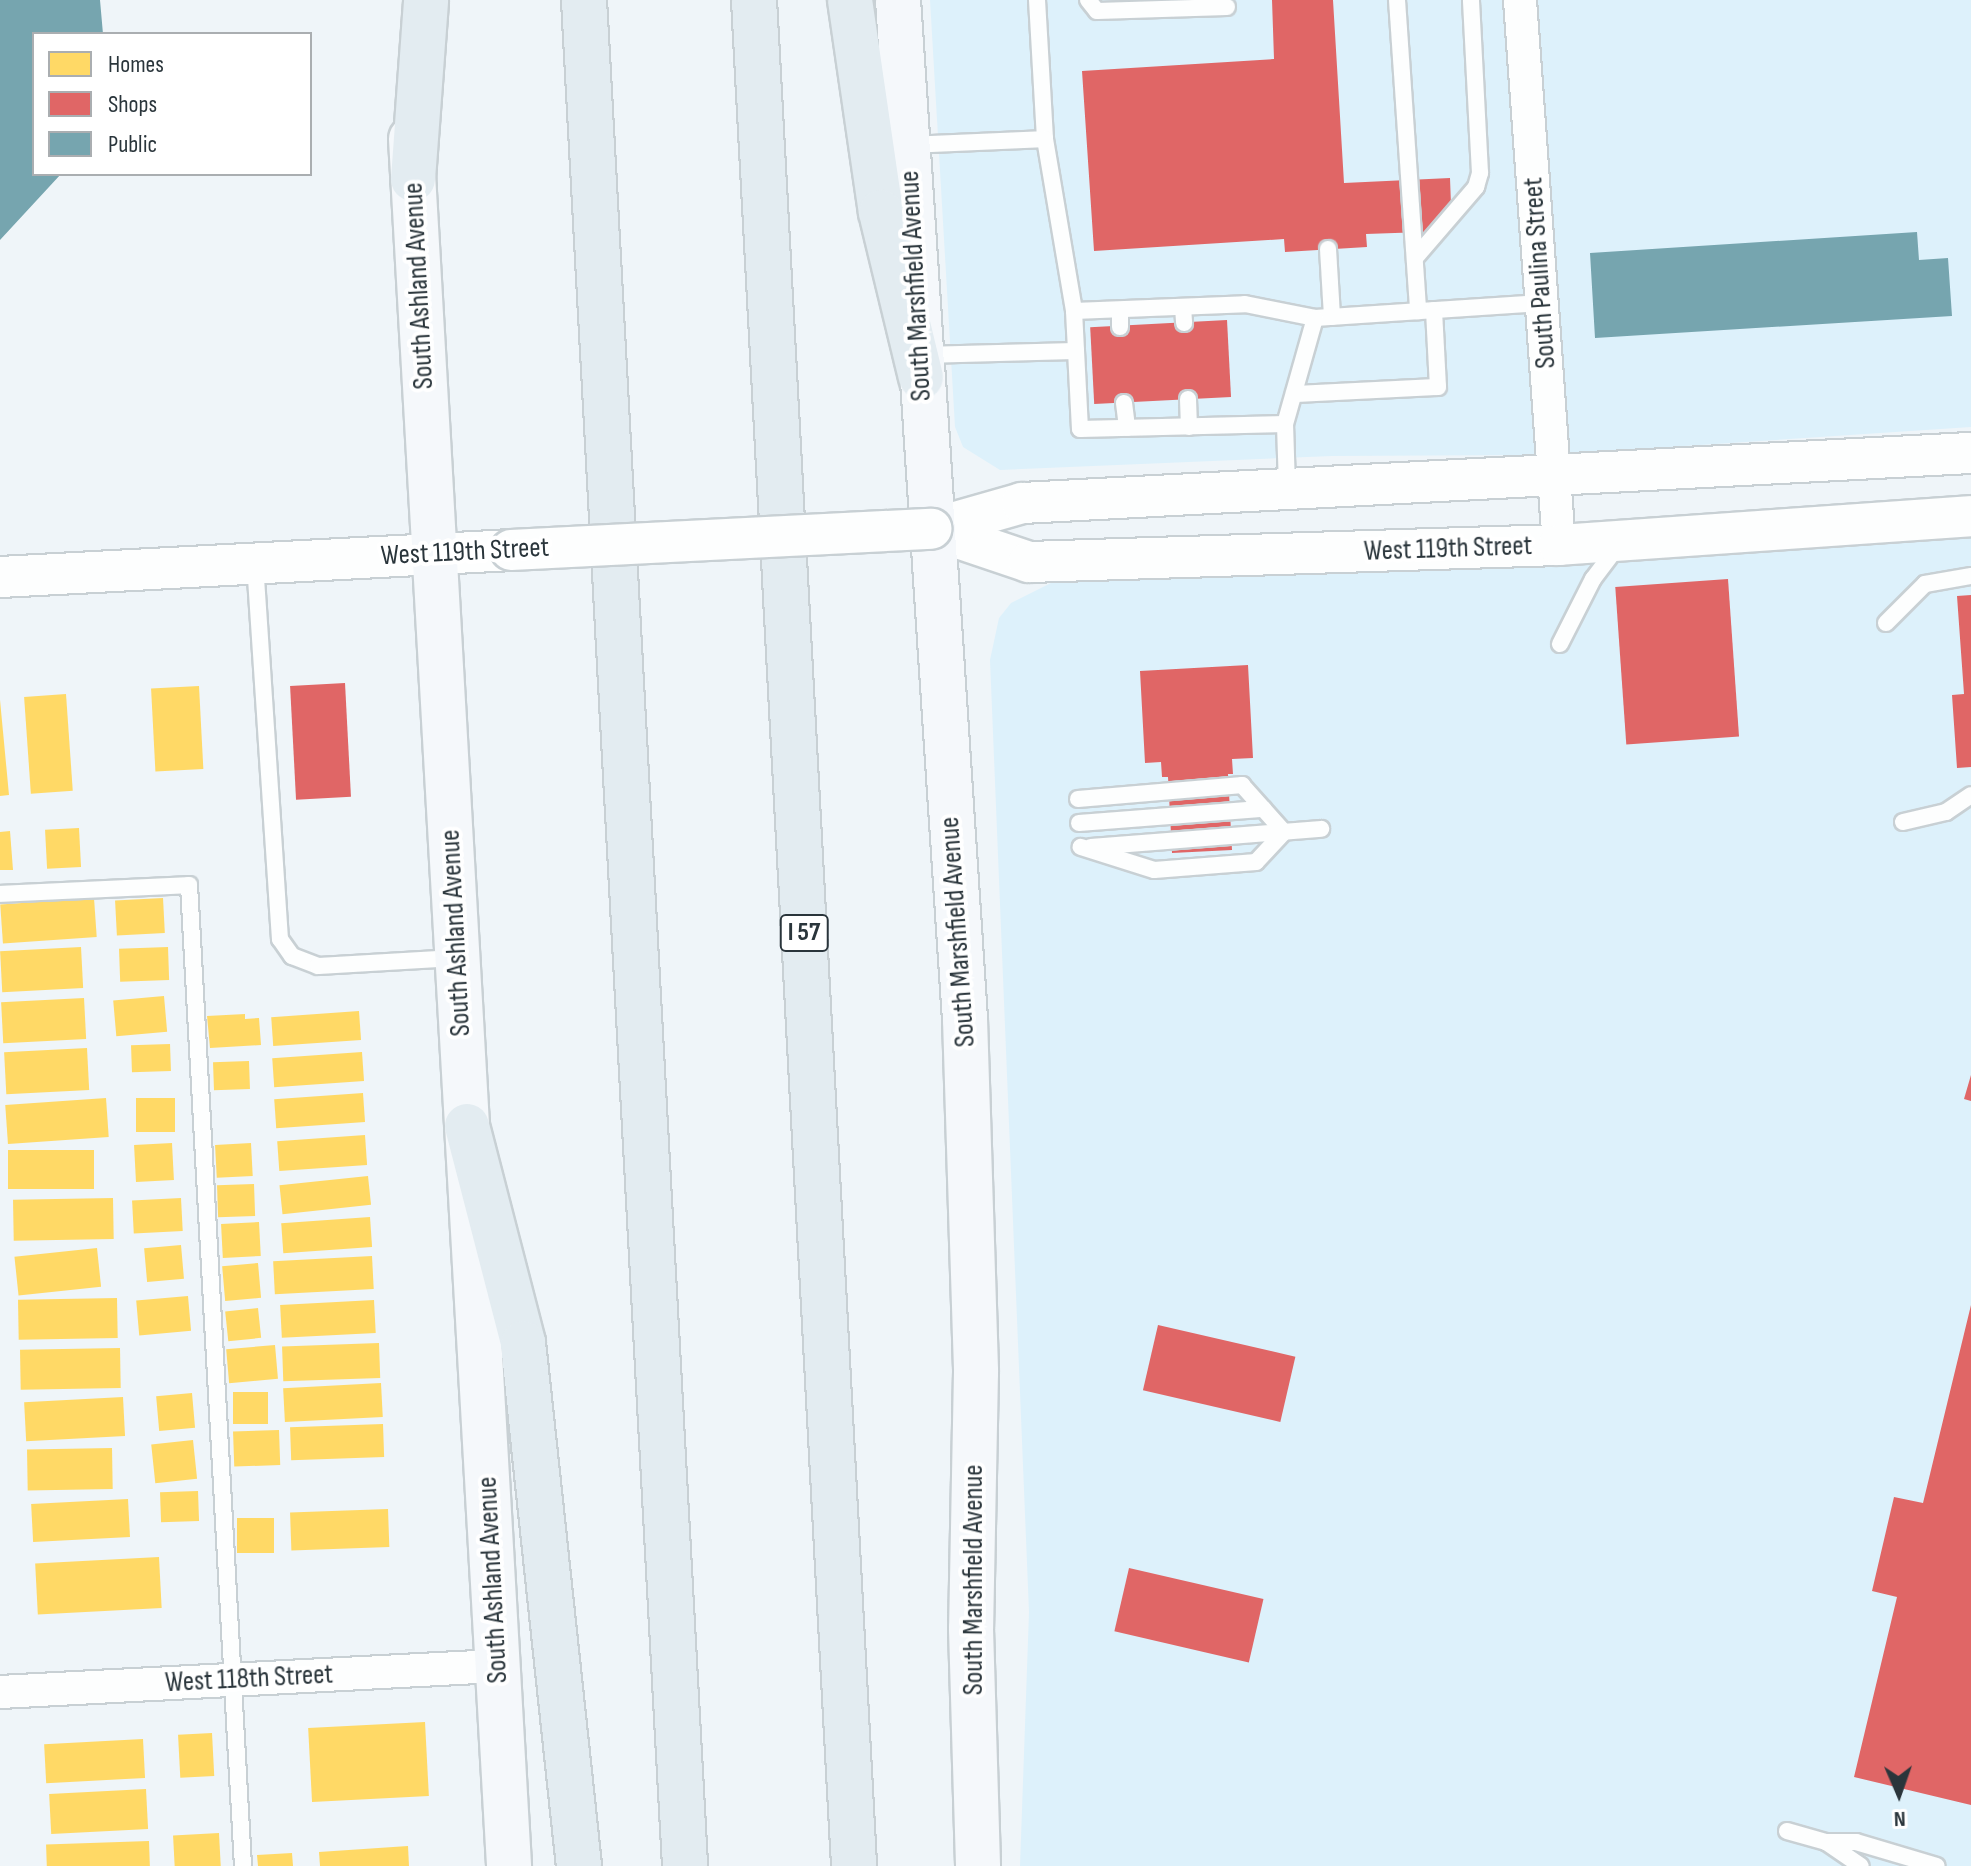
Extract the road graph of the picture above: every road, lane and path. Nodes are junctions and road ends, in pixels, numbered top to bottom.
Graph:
1 (404, 0) edge
2 (426, 0) edge
3 (584, 0) edge
4 (754, 0) edge
5 (850, 0) edge
6 (898, 0) edge
7 (1037, 0) edge
8 (1088, 0) edge
9 (1397, 0) edge
10 (1471, 0) edge
11 (1520, 0) edge
12 (1227, 7) dead end
13 (1045, 139) junction
14 (907, 146) junction
15 (413, 179) junction
16 (1328, 249) dead end
17 (1415, 258) junction
18 (1542, 303) junction
19 (1120, 310) junction
20 (1074, 311) junction
21 (1426, 311) junction
22 (1332, 317) junction
23 (1315, 318) junction
24 (1120, 327) dead end
25 (1076, 351) junction
26 (921, 366) junction
27 (1294, 394) junction
28 (1188, 399) dead end
29 (1124, 403) dead end
30 (1285, 424) junction
31 (1189, 427) junction
32 (1127, 428) junction
33 (1971, 453) edge
34 (1555, 477) junction
35 (1287, 490) junction
36 (1971, 516) edge
37 (931, 529) junction
38 (1622, 541) junction
39 (1559, 545) junction
40 (434, 553) junction
41 (255, 563) junction
42 (1971, 576) edge
43 (0, 577) edge
44 (1886, 623) dead end
45 (1560, 644) dead end
46 (1971, 795) edge
47 (1078, 799) dead end
48 (1263, 809) junction
49 (1903, 822) dead end
50 (1079, 823) dead end
51 (1321, 829) dead end
52 (1284, 832) junction
53 (0, 894) edge
54 (457, 958) junction
55 (467, 1126) junction
56 (497, 1666) junction
57 (233, 1680) junction
58 (0, 1692) edge
59 (1787, 1831) dead end
60 (1826, 1842) junction
61 (243, 1866) edge
62 (509, 1866) edge
63 (579, 1866) edge
64 (685, 1866) edge
65 (854, 1866) edge
66 (978, 1866) edge
67 (1861, 1866) edge
68 (1937, 1866) edge

1 - 15 main road, South Ashland Avenue
2 - 15 highway
3 - 64 highway
4 - 65 highway, I 57
5 - 26 highway
6 - 14 main road, South Marshfield Avenue
7 - 13 lane
8 - 12 lane
9 - 17 lane
10 - 17 lane
11 - 18 street, South Paulina Street
13 - 14 lane
13 - 20 lane
14 - 26 main road, South Marshfield Avenue
15 - 40 main road, South Ashland Avenue
16 - 22 lane
17 - 21 lane
18 - 21 lane
18 - 34 street, South Paulina Street
19 - 20 lane
19 - 23 lane
19 - 24 lane
20 - 25 lane
21 - 22 lane
21 - 27 lane
22 - 23 lane
23 - 27 lane
25 - 26 lane
25 - 32 lane
26 - 37 main road, South Marshfield Avenue
27 - 30 lane
28 - 31 lane
29 - 32 lane
30 - 31 lane
30 - 35 lane
31 - 32 lane
33 - 34 street, West 119th Street
34 - 35 street, West 119th Street
34 - 39 street, South Paulina Street
35 - 37 street, West 119th Street
36 - 38 street, West 119th Street
37 - 39 street, West 119th Street
37 - 40 street, West 119th Street, bridge
37 - 66 main road, South Marshfield Avenue
38 - 39 street, West 119th Street
38 - 45 lane
40 - 41 street, West 119th Street
40 - 54 main road, South Ashland Avenue
41 - 43 street, West 119th Street
41 - 54 lane
42 - 44 lane
46 - 49 lane
47 - 48 lane
48 - 50 lane
48 - 52 lane
51 - 52 lane
52 - 52 lane
53 - 57 lane
54 - 55 main road, South Ashland Avenue
55 - 56 main road, South Ashland Avenue
55 - 63 highway
56 - 57 street, West 118th Street
56 - 62 main road, South Ashland Avenue
57 - 58 street, West 118th Street
57 - 61 lane
59 - 60 lane
60 - 67 lane
60 - 68 lane

